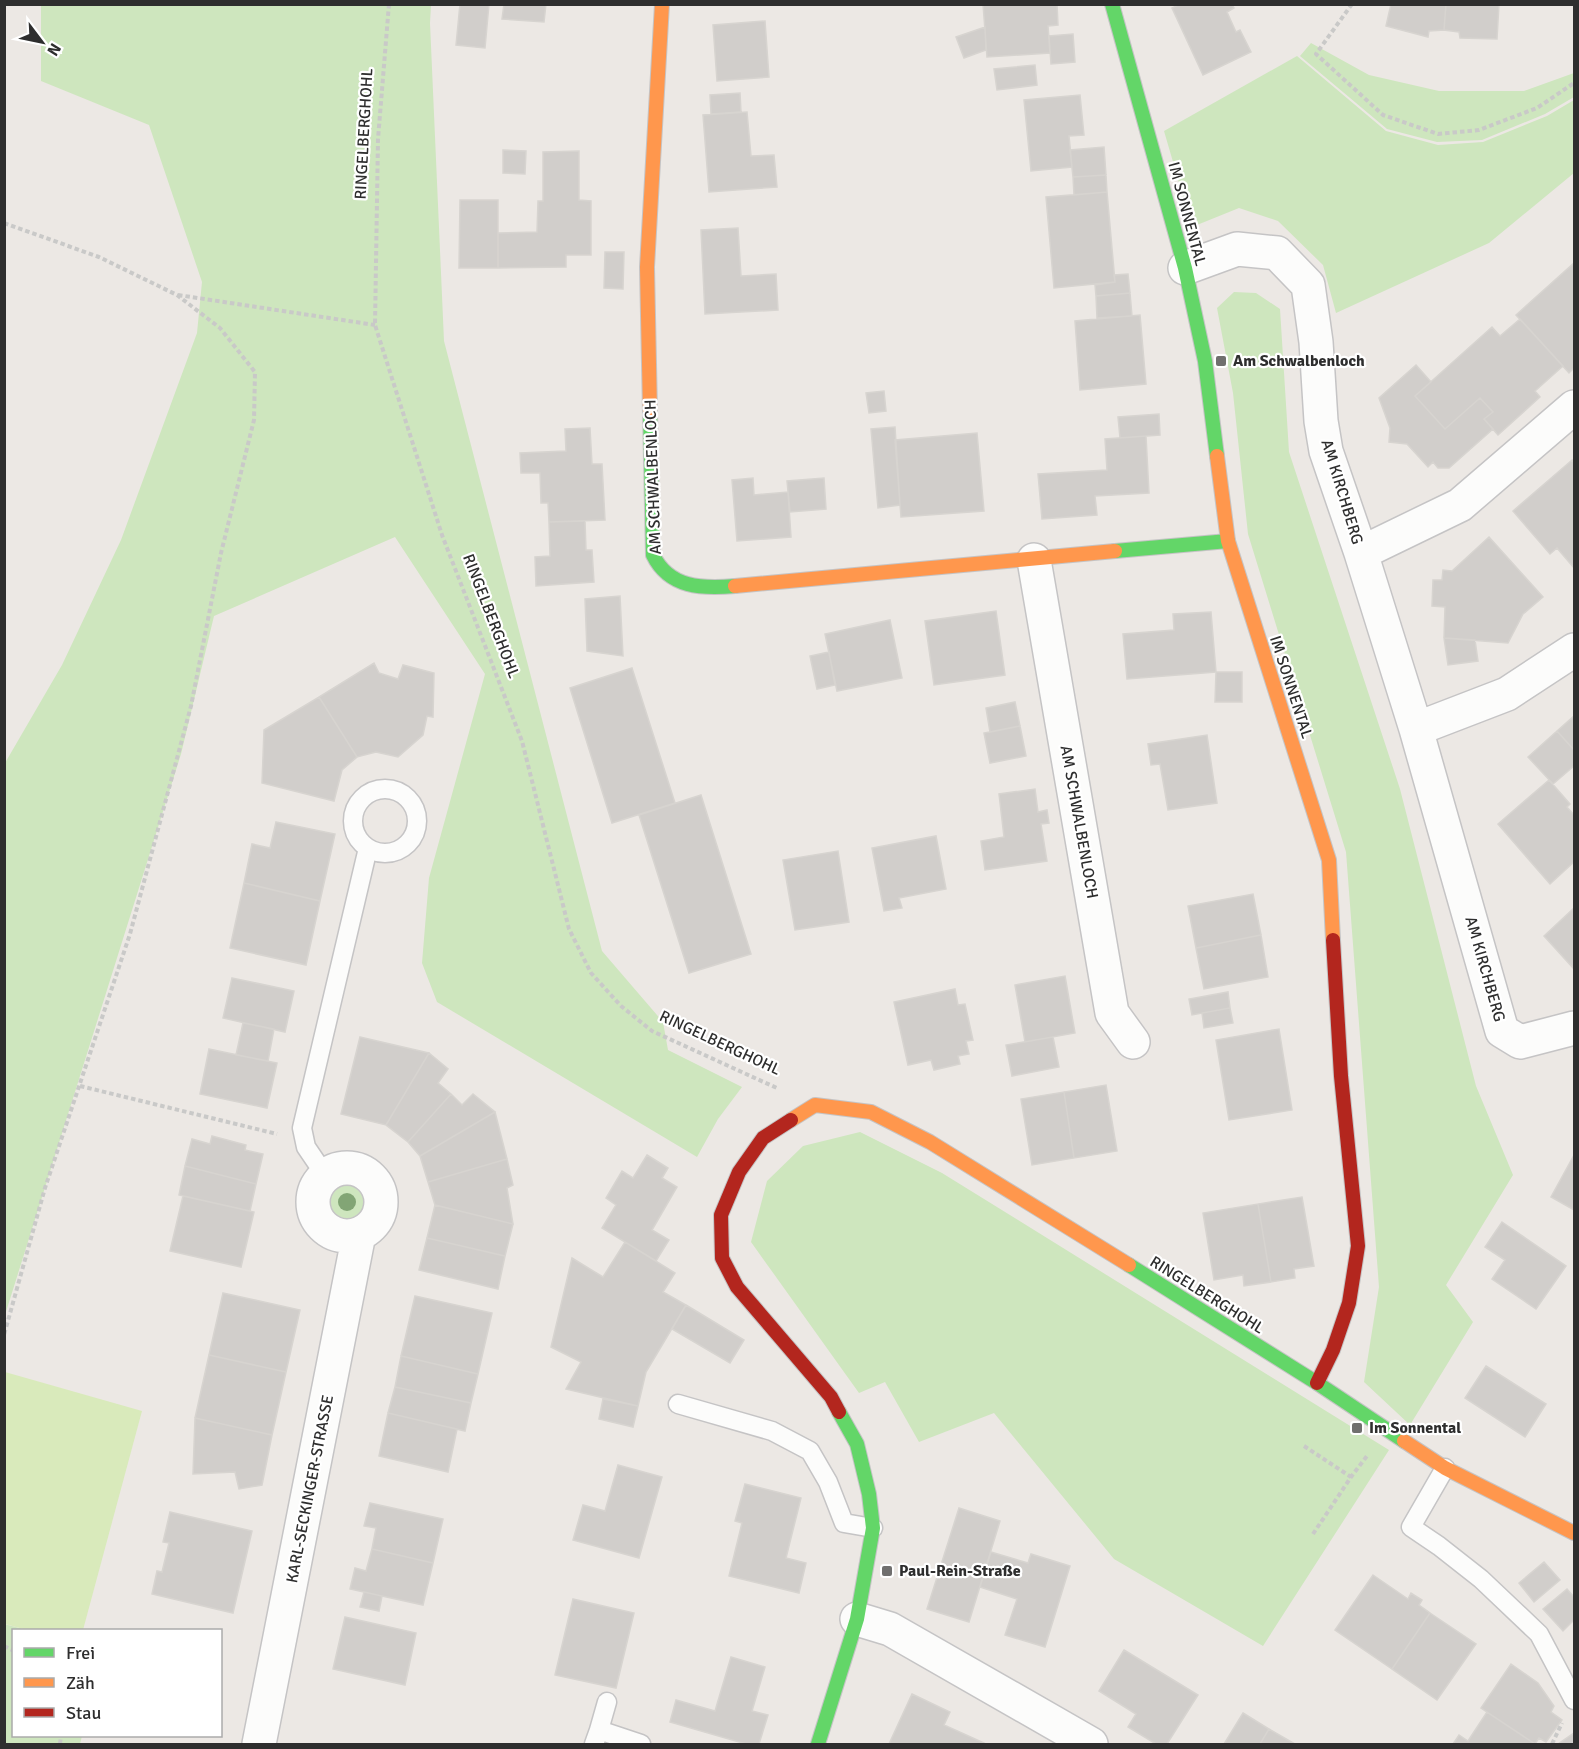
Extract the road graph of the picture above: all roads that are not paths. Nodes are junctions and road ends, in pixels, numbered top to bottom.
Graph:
1 (662, 4) edge
2 (1112, 4) edge
3 (1185, 268) junction
4 (1575, 407) edge
5 (1228, 541) junction
6 (1361, 553) junction
7 (1034, 560) junction
8 (1575, 650) edge
9 (1416, 729) junction
10 (368, 848) dead end
11 (1575, 1028) edge
12 (1133, 1042) dead end
13 (325, 1175) junction
14 (359, 1234) junction
15 (1317, 1383) junction
16 (678, 1404) dead end
17 (1446, 1468) junction
18 (873, 1528) junction
19 (1575, 1533) edge
20 (857, 1619) junction
21 (1575, 1700) edge
22 (607, 1702) dead end
23 (597, 1737) edge
24 (259, 1744) edge
25 (641, 1744) edge
26 (818, 1744) edge
27 (1091, 1744) edge

1 - 7 street, AM SCHWALBENLOCH
2 - 3 street, IM SONNENTAL
3 - 5 street, IM SONNENTAL
3 - 6 street, AM KIRCHBERG
4 - 6 street, AM KIRCHBERG
5 - 7 street, AM SCHWALBENLOCH
5 - 15 street, IM SONNENTAL
6 - 9 street, AM KIRCHBERG
7 - 12 street, AM SCHWALBENLOCH
8 - 9 street
9 - 11 street, AM KIRCHBERG
10 - 13 lane
13 - 14 street
13 - 14 street
14 - 24 street, KARL-SECKINGER-STRASSE
15 - 17 street, RINGELBERGHOHL
15 - 18 street, RINGELBERGHOHL
16 - 18 lane
17 - 19 street, RINGELBERGHOHL
17 - 21 lane
18 - 20 street
20 - 26 street
20 - 27 street
22 - 23 lane
23 - 25 lane

